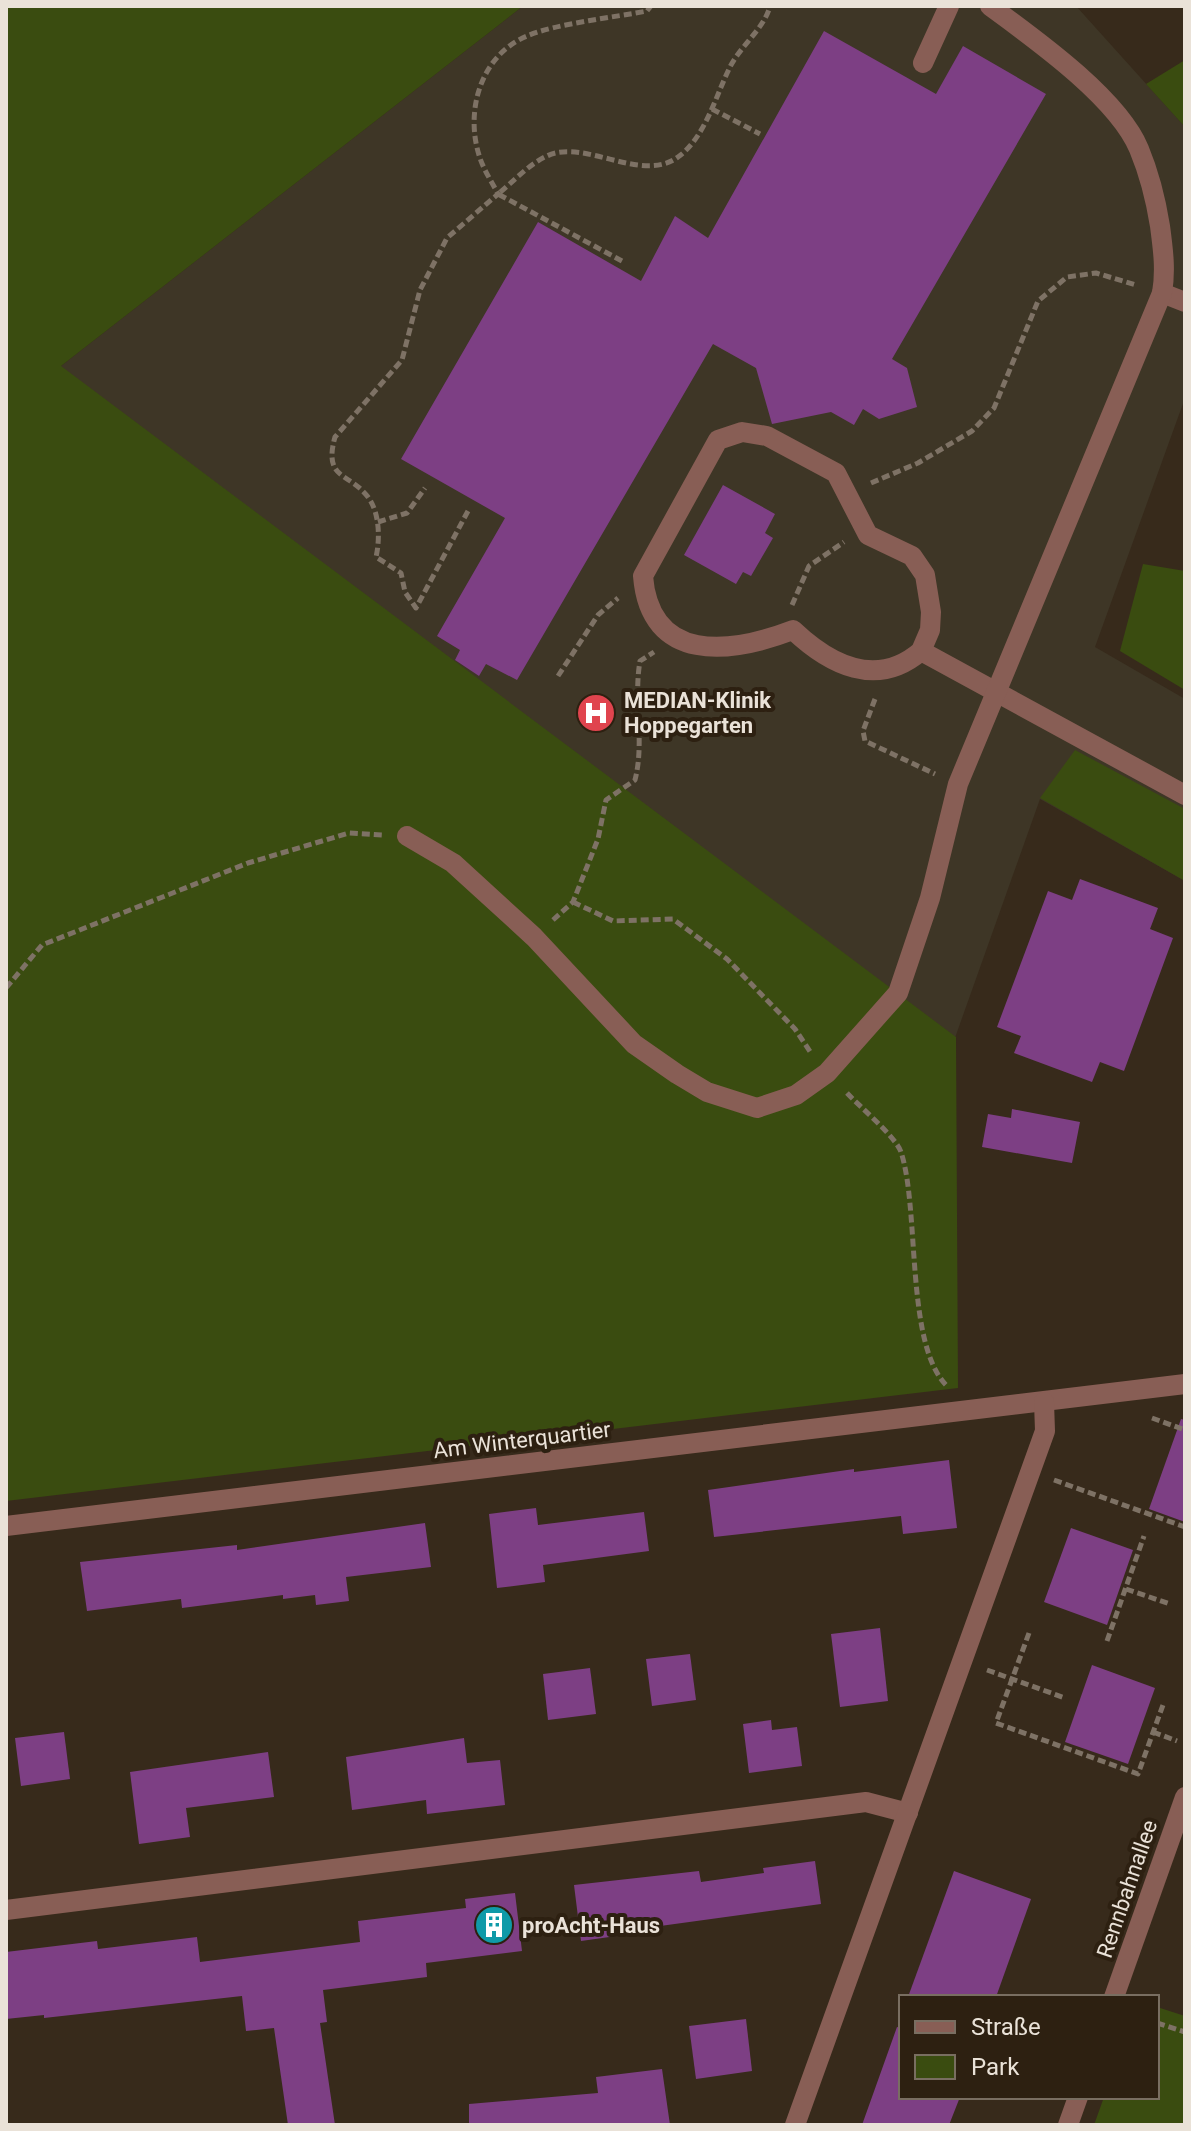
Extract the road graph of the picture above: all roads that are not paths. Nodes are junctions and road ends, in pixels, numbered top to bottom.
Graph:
1 (949, 6) edge
2 (990, 6) edge
3 (923, 63) dead end
4 (1162, 293) junction
5 (1185, 302) edge
6 (921, 651) junction
7 (996, 691) junction
8 (1185, 795) edge
9 (407, 836) road end
10 (1185, 1384) edge
11 (1044, 1402) junction
12 (6, 1526) edge
13 (1185, 1797) edge
14 (908, 1813) junction
15 (6, 1910) edge
16 (1115, 1995) edge
17 (1077, 2099) edge
18 (795, 2125) edge
19 (1068, 2125) edge

1 - 3 street
2 - 4 street
4 - 5 street
4 - 7 street
6 - 6 street
6 - 7 street
7 - 8 street
7 - 9 street
10 - 11 street, Am Winterquartier
11 - 12 street, Am Winterquartier
11 - 14 street
13 - 16 street, Rennbahnallee
14 - 15 street
14 - 18 street
17 - 19 street

